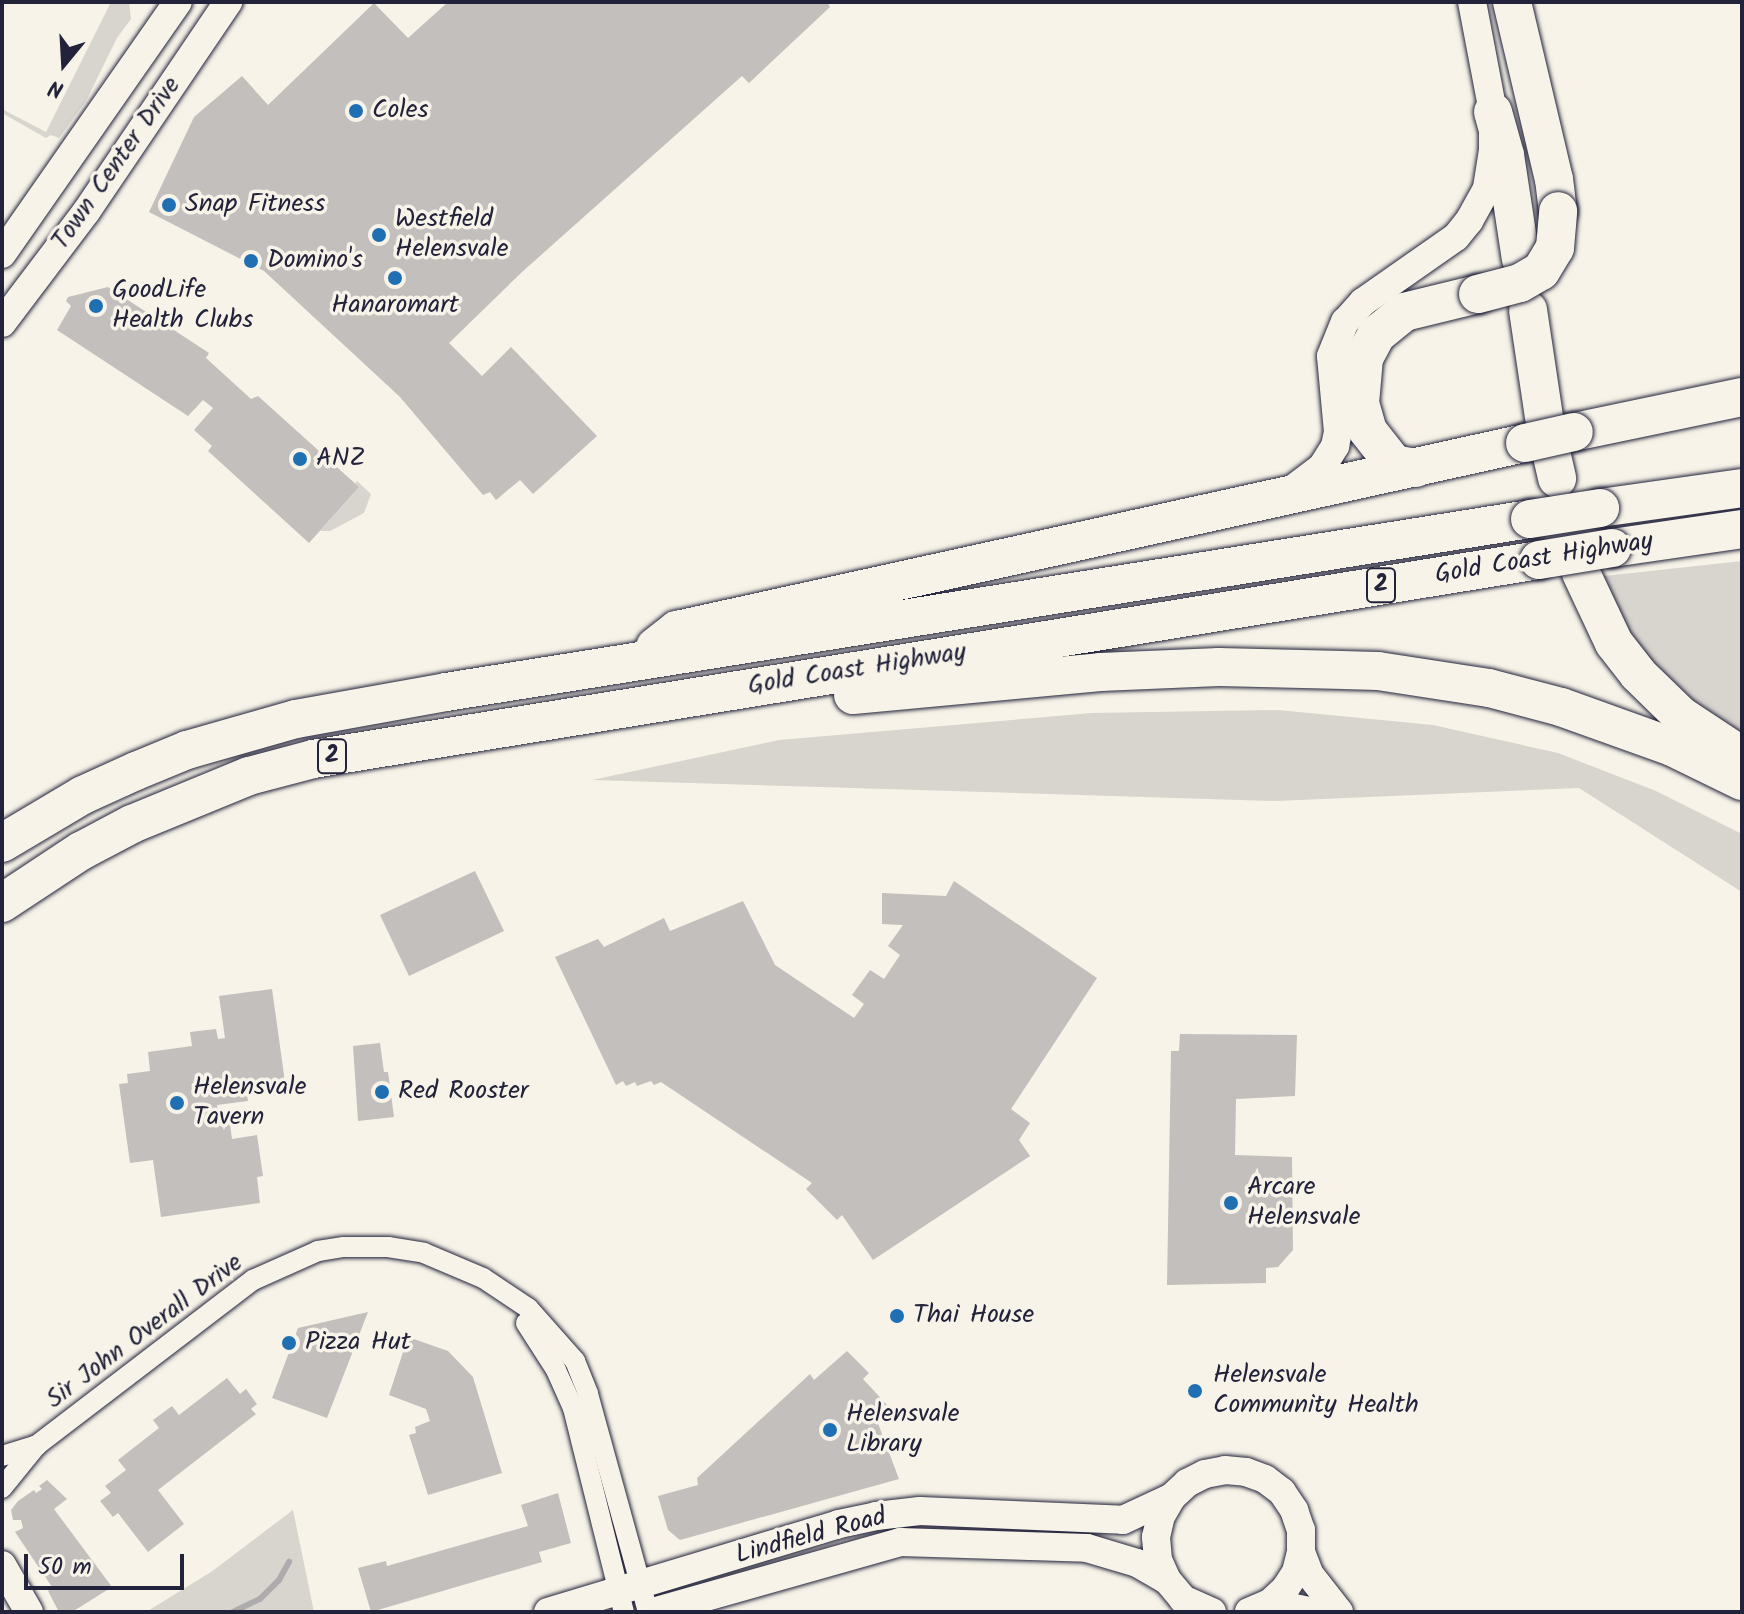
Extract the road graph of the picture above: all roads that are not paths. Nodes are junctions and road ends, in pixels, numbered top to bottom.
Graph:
1 (178, 2) edge
2 (228, 2) edge
3 (1472, 2) edge
4 (1512, 2) edge
5 (1493, 112) junction
6 (50, 190) junction
7 (86, 212) junction
8 (2, 254) edge
9 (1521, 259) dead end
10 (1528, 310) dead end
11 (2, 323) edge
12 (1738, 395) edge
13 (1553, 459) junction
14 (1416, 468) junction
15 (1742, 488) edge
16 (1282, 497) junction
17 (1742, 529) edge
18 (1581, 573) dead end
19 (633, 663) junction
20 (691, 697) junction
21 (1742, 756) edge
22 (1742, 781) edge
23 (2, 843) edge
24 (2, 903) edge
25 (37, 1445) junction
26 (2, 1456) edge
27 (2, 1488) edge
28 (1172, 1497) junction
29 (1301, 1552) junction
30 (2, 1565) edge
31 (628, 1596) edge
32 (1178, 1597) edge
33 (1260, 1607) edge
34 (29, 1612) edge
35 (548, 1612) edge
36 (651, 1612) edge
37 (1212, 1612) edge
38 (1314, 1612) edge
39 (1339, 1612) edge

1 - 6 street, Town Center Drive
2 - 7 street, Town Center Drive
3 - 5 street
4 - 14 highway, bridge
5 - 9 highway
5 - 16 street
6 - 7 street
6 - 8 street, Town Center Drive
7 - 11 street, Town Center Drive
10 - 13 highway
12 - 13 highway
13 - 14 highway
14 - 16 highway
15 - 19 highway, Gold Coast Highway / 2, bridge
16 - 19 highway
17 - 20 highway, Gold Coast Highway / 2, bridge
18 - 21 highway
19 - 23 highway, Gold Coast Highway / 2
20 - 22 highway
20 - 24 highway, Gold Coast Highway / 2
25 - 26 street, Sir John Overall Drive
25 - 27 street, Sir John Overall Drive
25 - 31 street, Sir John Overall Drive
28 - 29 street, Lindfield Road
28 - 31 street, Lindfield Road
28 - 32 street
29 - 33 street
29 - 39 street
30 - 34 street
31 - 35 street, Lindfield Road
31 - 36 street, Sir John Overall Drive
32 - 36 street, Lindfield Road
32 - 37 street, Lindfield Road
33 - 38 street

